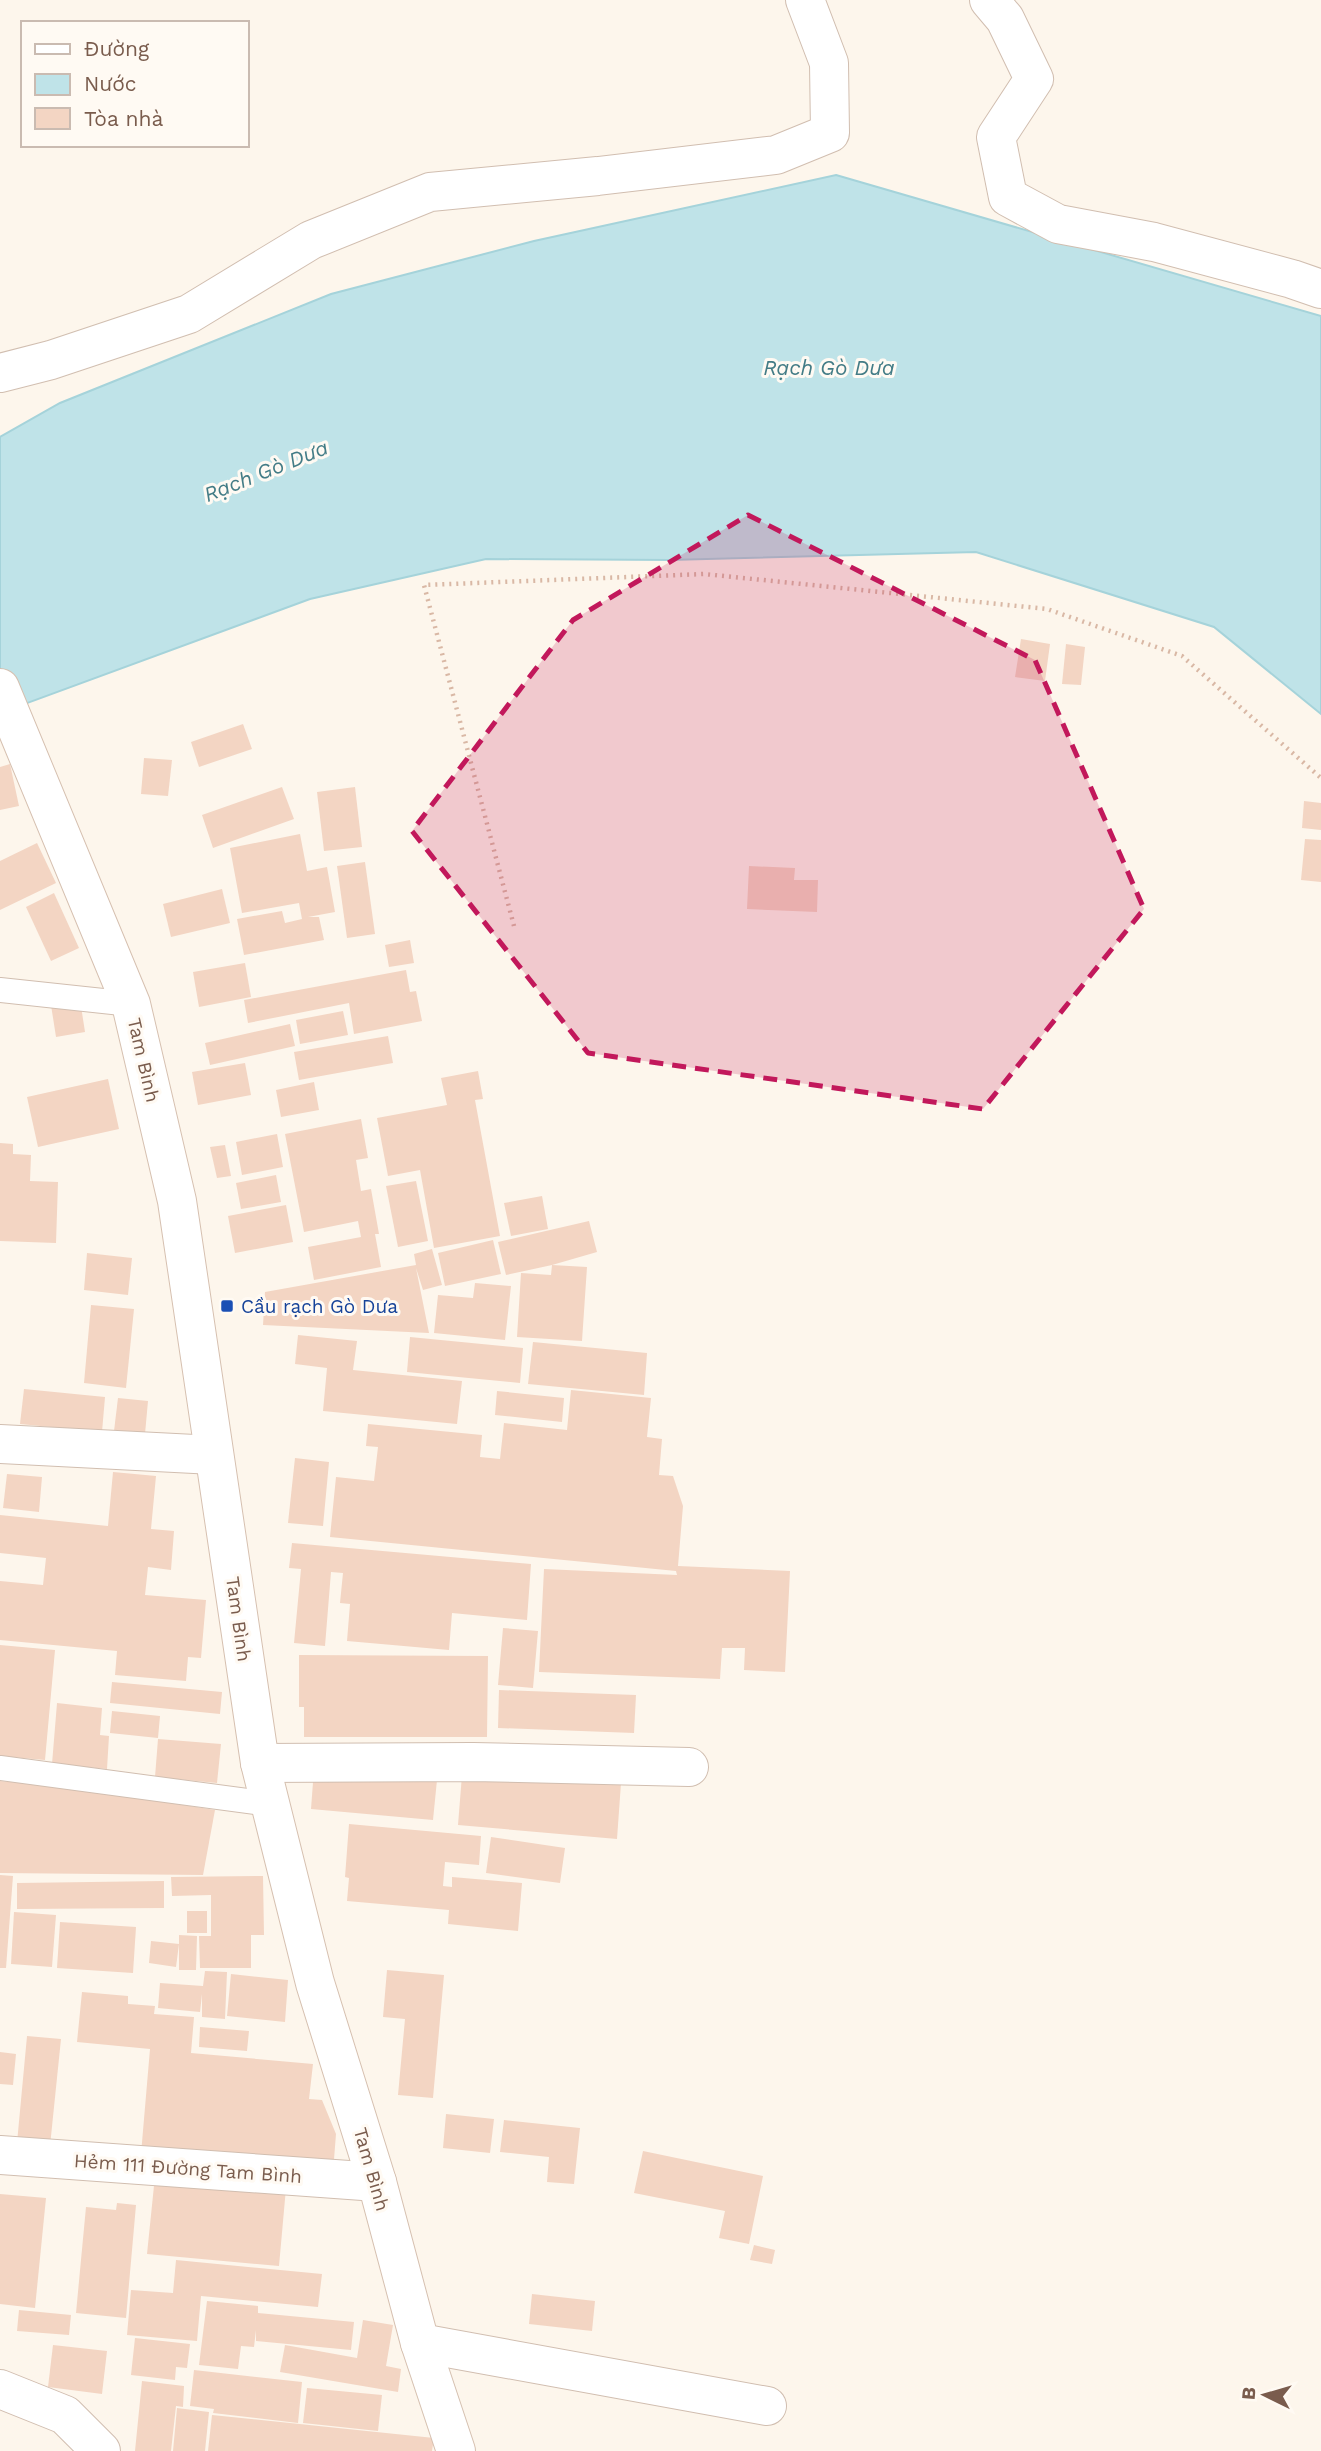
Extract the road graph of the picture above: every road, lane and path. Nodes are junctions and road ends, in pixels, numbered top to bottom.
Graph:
1 (805, 0) edge
2 (989, 0) edge
3 (1321, 289) edge
4 (0, 373) edge
5 (0, 688) edge
6 (1321, 778) edge
7 (514, 926) dead end
8 (0, 990) edge
9 (131, 1004) junction
10 (0, 1444) edge
11 (214, 1455) junction
12 (260, 1763) junction
13 (689, 1767) dead end
14 (0, 1768) edge
15 (270, 1804) junction
16 (0, 2155) edge
17 (377, 2182) junction
18 (420, 2343) junction
19 (0, 2389) edge
20 (767, 2406) dead end
21 (101, 2451) edge
22 (456, 2451) edge

1 - 4 street
2 - 3 street
5 - 9 street, Tam Bình
6 - 7 path
8 - 9 lane
9 - 11 street, Tam Bình
10 - 11 street
11 - 12 street, Tam Bình
12 - 13 street
12 - 15 street, Tam Bình
14 - 15 lane
15 - 17 street, Tam Bình
16 - 17 street, Hẻm 111 Đường Tam Bình
17 - 18 street, Tam Bình
18 - 20 street
18 - 22 street, Tam Bình
19 - 21 street

